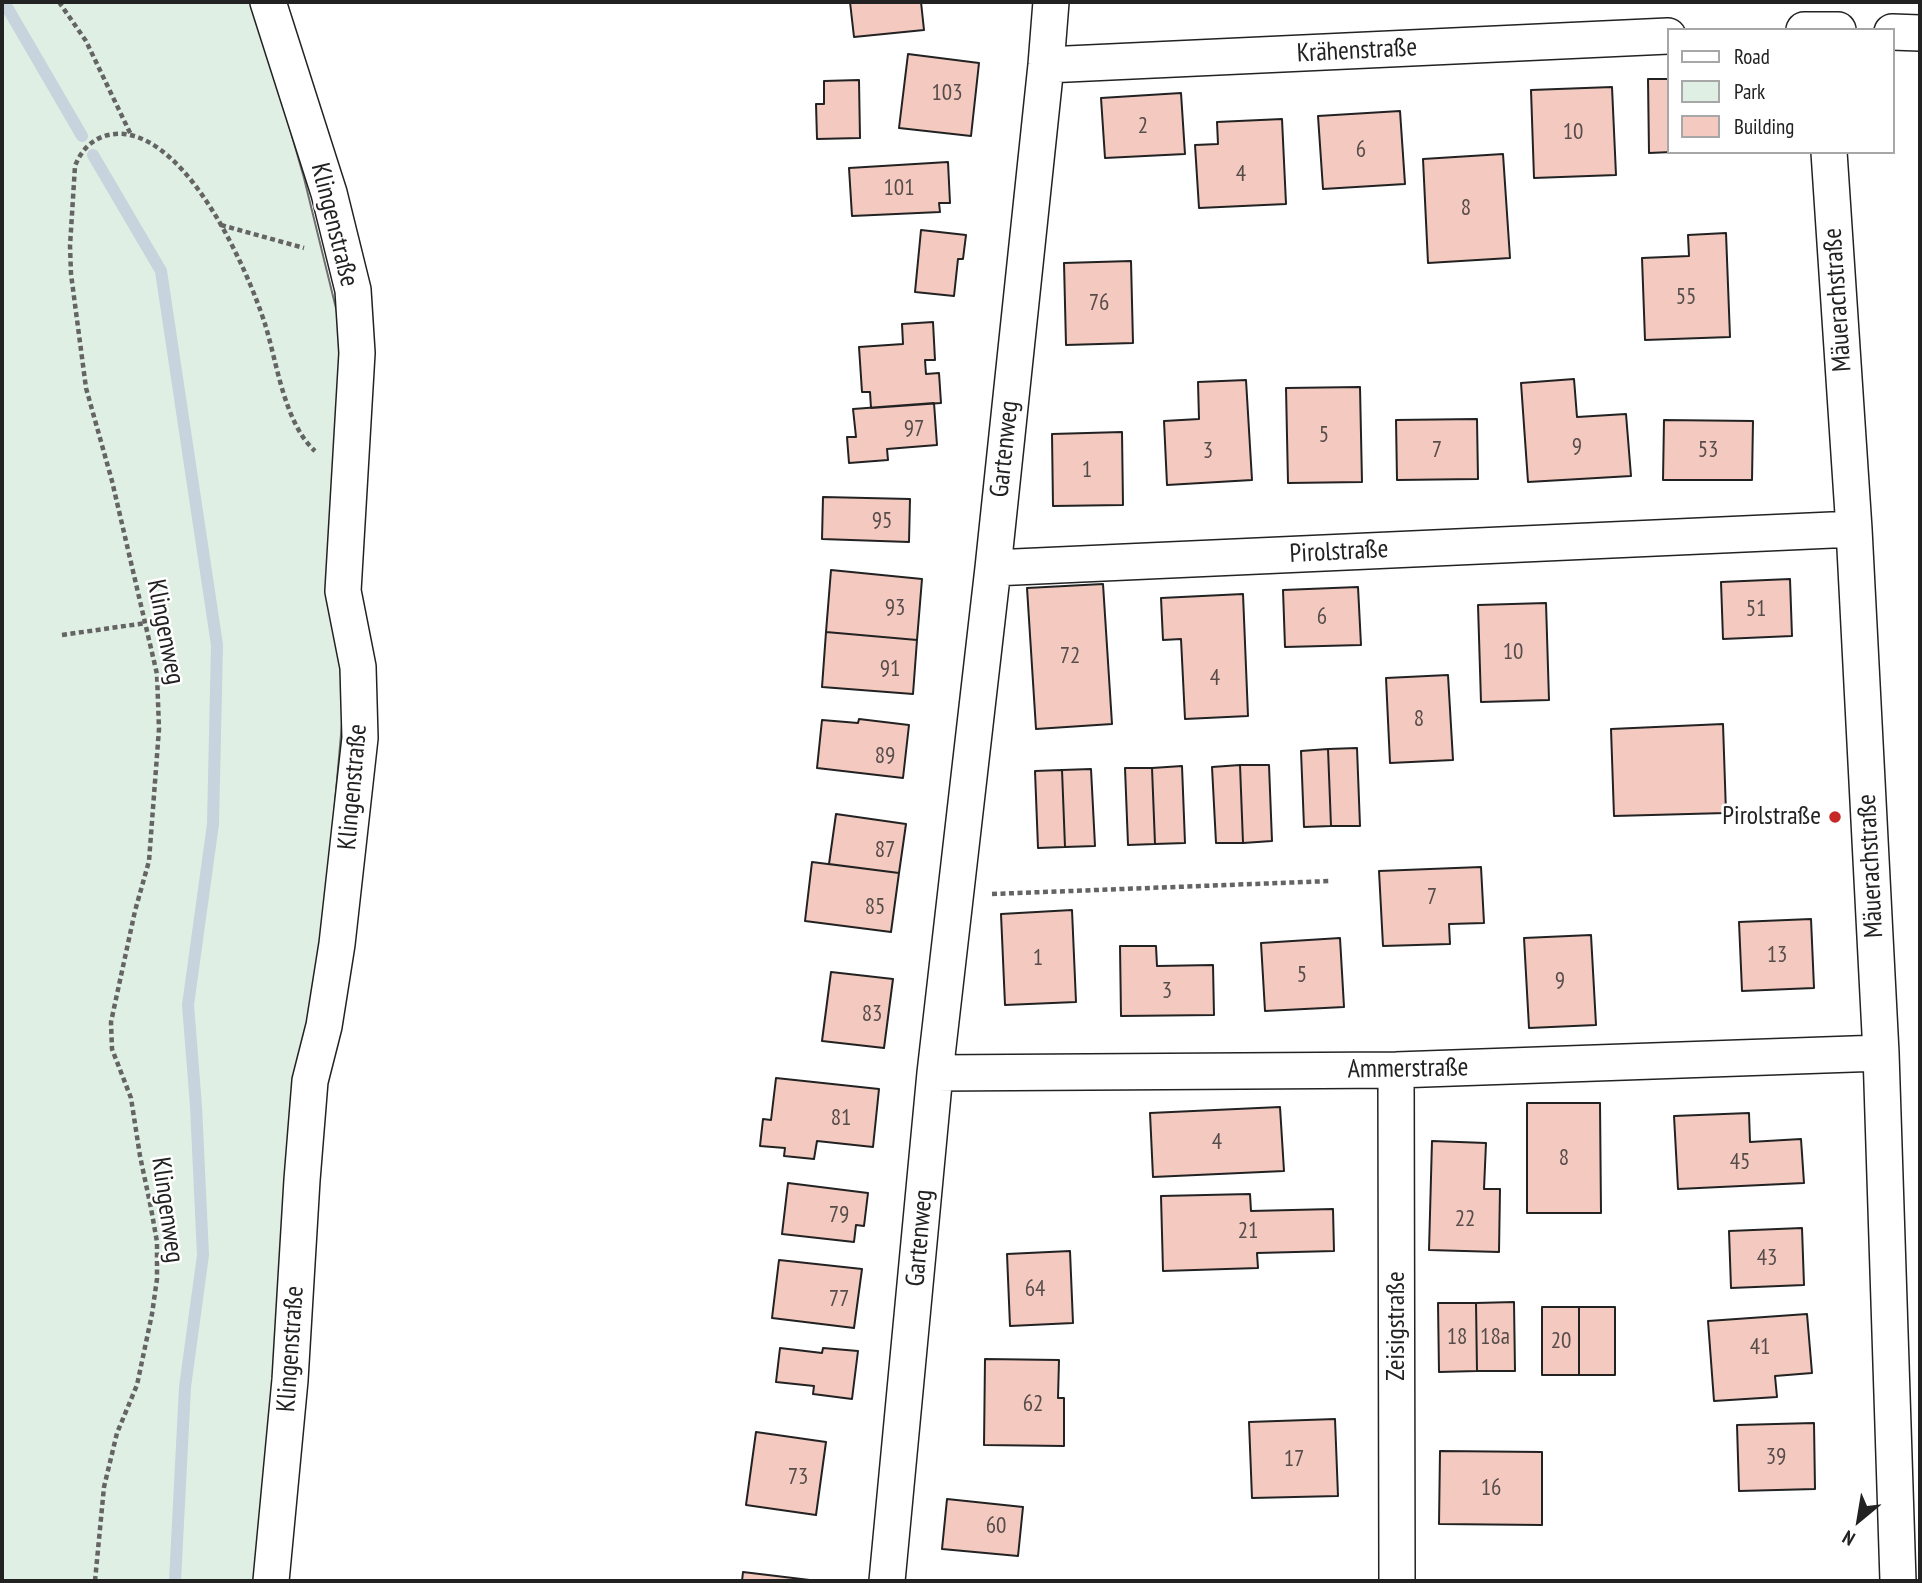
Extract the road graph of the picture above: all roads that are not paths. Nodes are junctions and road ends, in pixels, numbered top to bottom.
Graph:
1 (268, 2) edge
2 (1051, 2) edge
3 (1819, 2) edge
4 (1820, 28) edge
5 (1894, 32) edge
6 (1920, 33) edge
7 (1666, 36) edge
8 (1046, 65) junction
9 (1829, 154) edge
10 (1854, 529) junction
11 (993, 568) junction
12 (1881, 1053) junction
13 (1396, 1070) junction
14 (935, 1073) junction
15 (271, 1581) edge
16 (887, 1581) edge
17 (1397, 1581) edge
18 (1898, 1581) edge

1 - 15 street, Klingenstraße
2 - 8 street, Gartenweg
3 - 4 street
5 - 6 street
7 - 8 street, Krähenstraße
8 - 11 street, Gartenweg
9 - 10 street, Mäuerachstraße
10 - 11 street, Pirolstraße
10 - 12 street, Mäuerachstraße
11 - 14 street, Gartenweg
12 - 13 street, Ammerstraße
12 - 18 street, Mäuerachstraße
13 - 14 street, Ammerstraße
13 - 17 street, Zeisigstraße
14 - 16 street, Gartenweg

